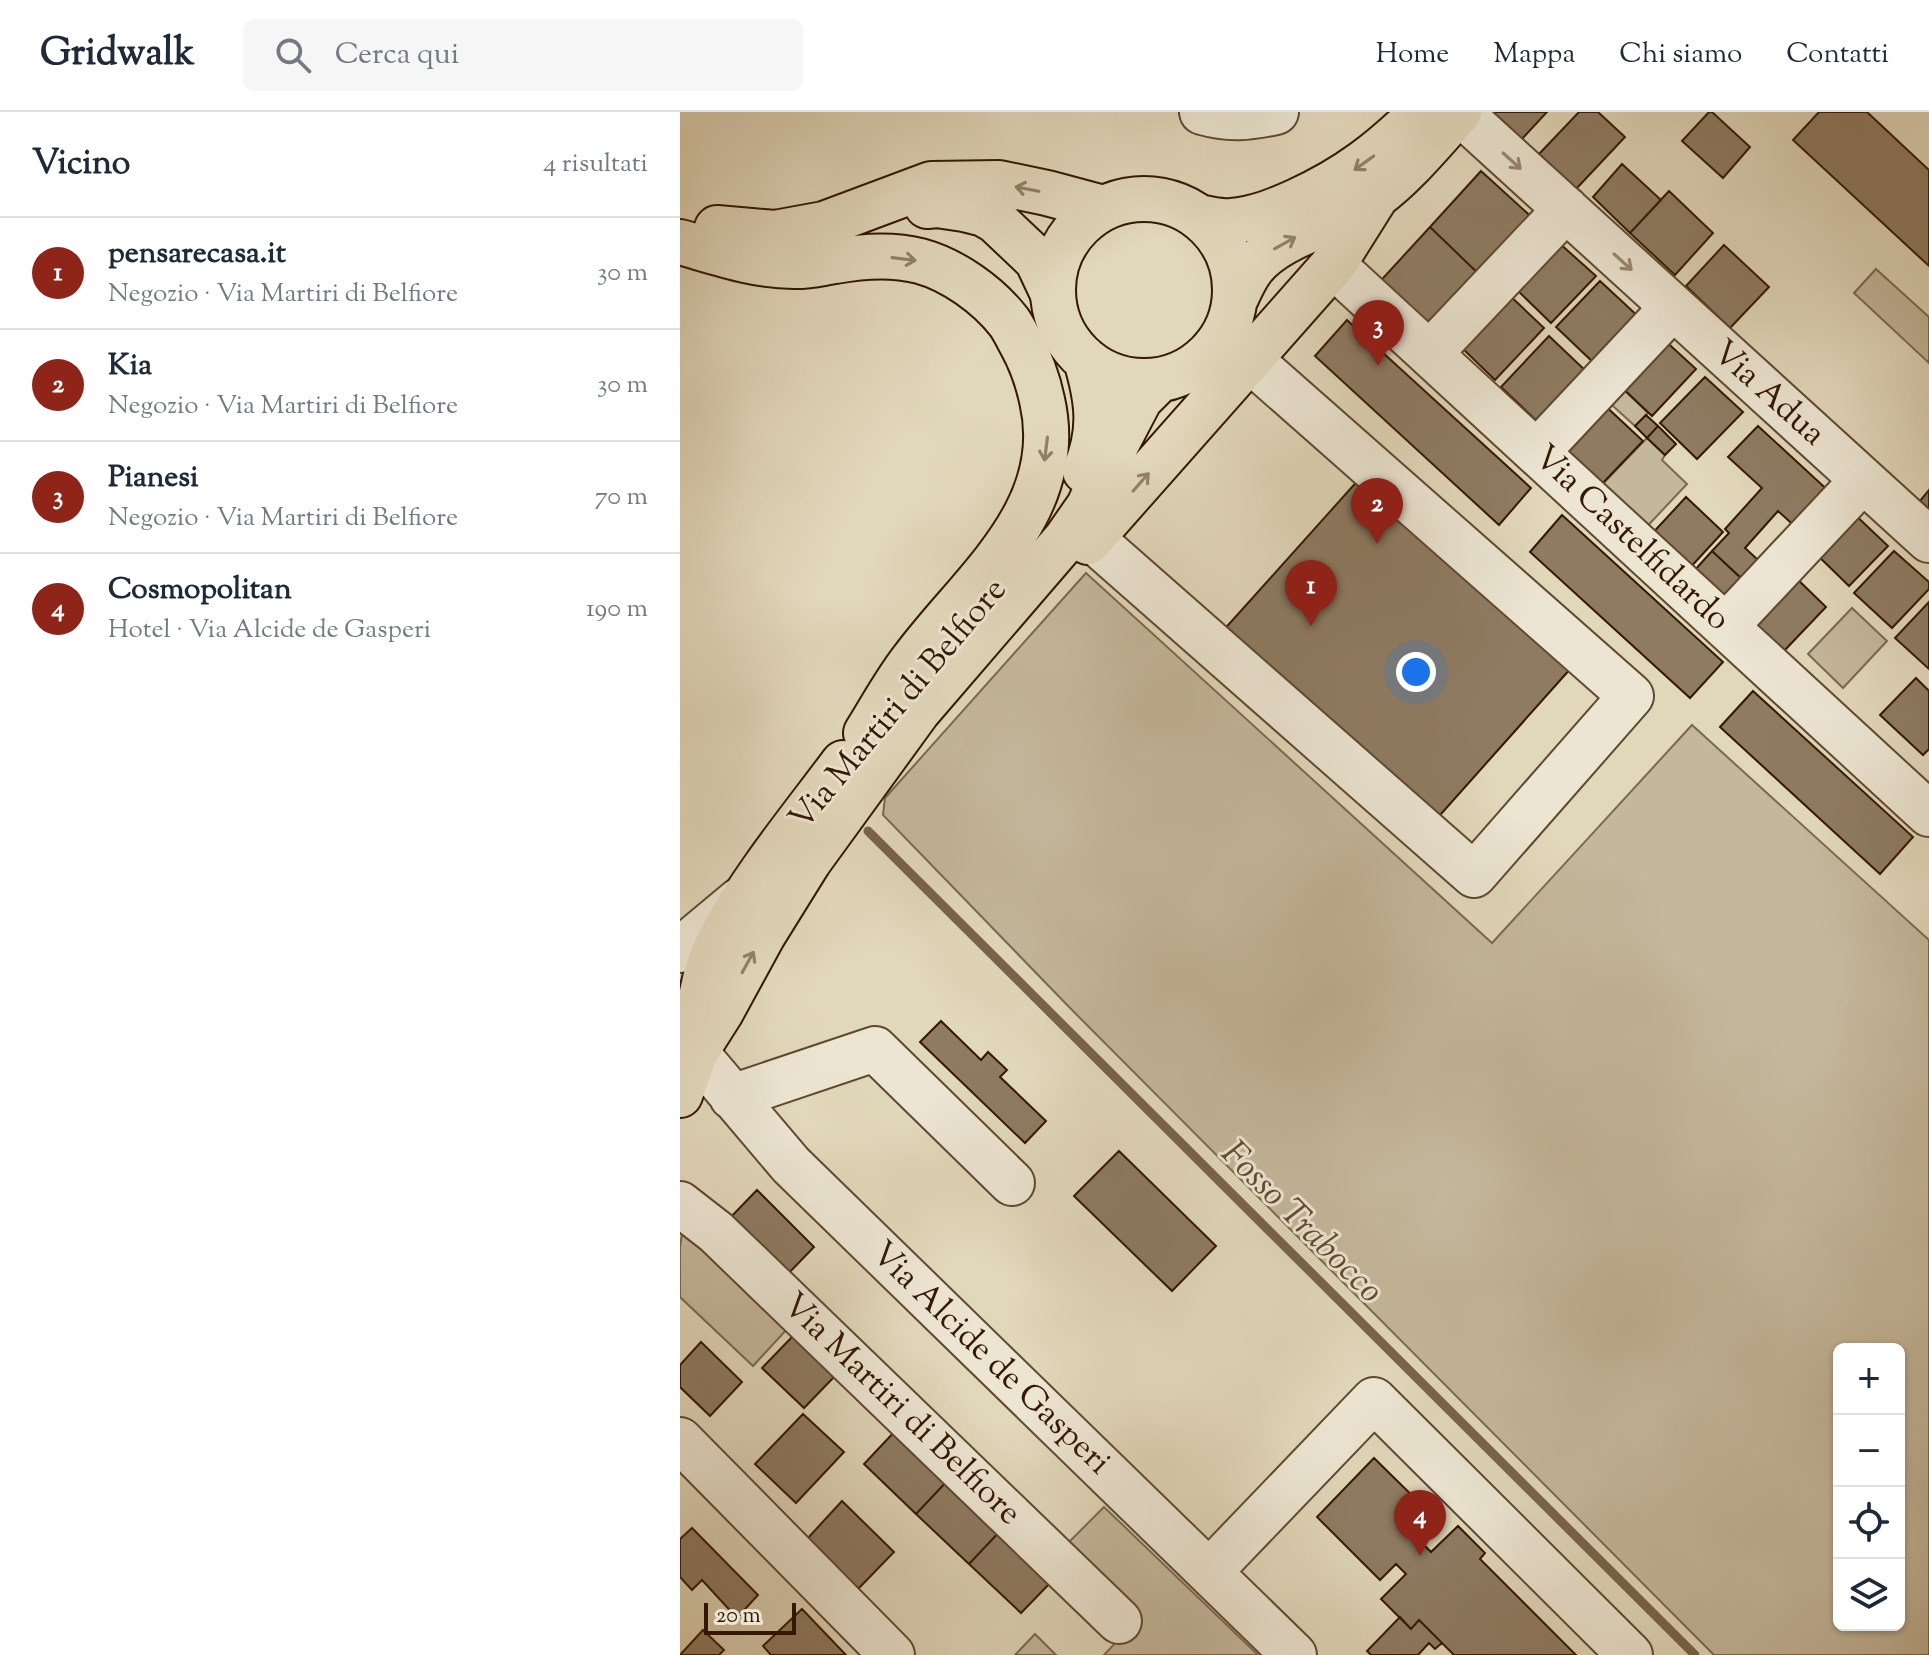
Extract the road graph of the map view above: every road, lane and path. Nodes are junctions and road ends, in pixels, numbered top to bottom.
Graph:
1 (1202, 112) edge
2 (1276, 112) edge
3 (1422, 112) edge
4 (1459, 112) edge
5 (1377, 195) junction
6 (1103, 208) junction
7 (1566, 209) junction
8 (1201, 218) junction
9 (698, 235) edge
10 (1333, 265) junction
11 (1053, 294) junction
12 (1235, 300) junction
13 (1673, 307) junction
14 (1445, 337) dead end
15 (1249, 359) junction
16 (1086, 360) junction
17 (1159, 380) junction
18 (1552, 436) dead end
19 (1863, 480) junction
20 (1091, 538) junction
21 (1929, 540) edge
22 (1741, 610) dead end
23 (985, 632) junction
24 (866, 733) junction
25 (1928, 792) edge
26 (748, 893) junction
27 (680, 950) edge
28 (687, 1044) edge
29 (680, 1095) edge
30 (732, 1097) junction
31 (1012, 1183) dead end
32 (680, 1204) edge
33 (680, 1440) edge
34 (680, 1476) edge
35 (794, 1555) junction
36 (1209, 1572) junction
37 (1119, 1621) dead end
38 (892, 1655) edge
39 (1294, 1655) edge
40 (1630, 1655) edge

1 - 2 street
3 -> 8 main road, Via Martiri di Belfiore
4 - 5 main road, Via Martiri di Belfiore
4 -> 7 street, Via Adua
5 - 10 main road
12 -> 5 main road, Via Martiri di Belfiore
6 - 8 main road, Via Martiri di Belfiore
6 -> 9 main road
6 - 11 main road, Via Martiri di Belfiore
7 -> 13 street, Via Adua
7 - 14 street
8 - 12 main road, Via Martiri di Belfiore
9 - 11 main road
9 -> 24 main road
10 - 15 main road
10 - 25 street, Via Castelfidardo
11 - 16 main road, Via Martiri di Belfiore
12 - 17 main road, Via Martiri di Belfiore
13 - 18 street
13 - 19 street, Via Adua
20 -> 15 main road
15 - 20 street
16 - 17 main road, Via Martiri di Belfiore
16 - 24 main road, Via Martiri di Belfiore
17 - 23 main road, Via Martiri di Belfiore
19 - 21 street, Via Adua
19 - 22 street
20 - 23 main road
28 -> 23 main road, Via Martiri di Belfiore
24 - 26 main road, Via Martiri di Belfiore
26 - 27 street
26 - 28 main road, Via Martiri di Belfiore
28 - 29 main road, Via Martiri di Belfiore
28 - 30 street, Via Alcide de Gasperi
30 - 31 street
30 - 36 street, Via Alcide de Gasperi
32 - 37 street, Via Martiri di Belfiore
33 - 35 street
34 - 35 street
35 - 38 street
36 - 39 street, Via Alcide de Gasperi
36 - 40 street

